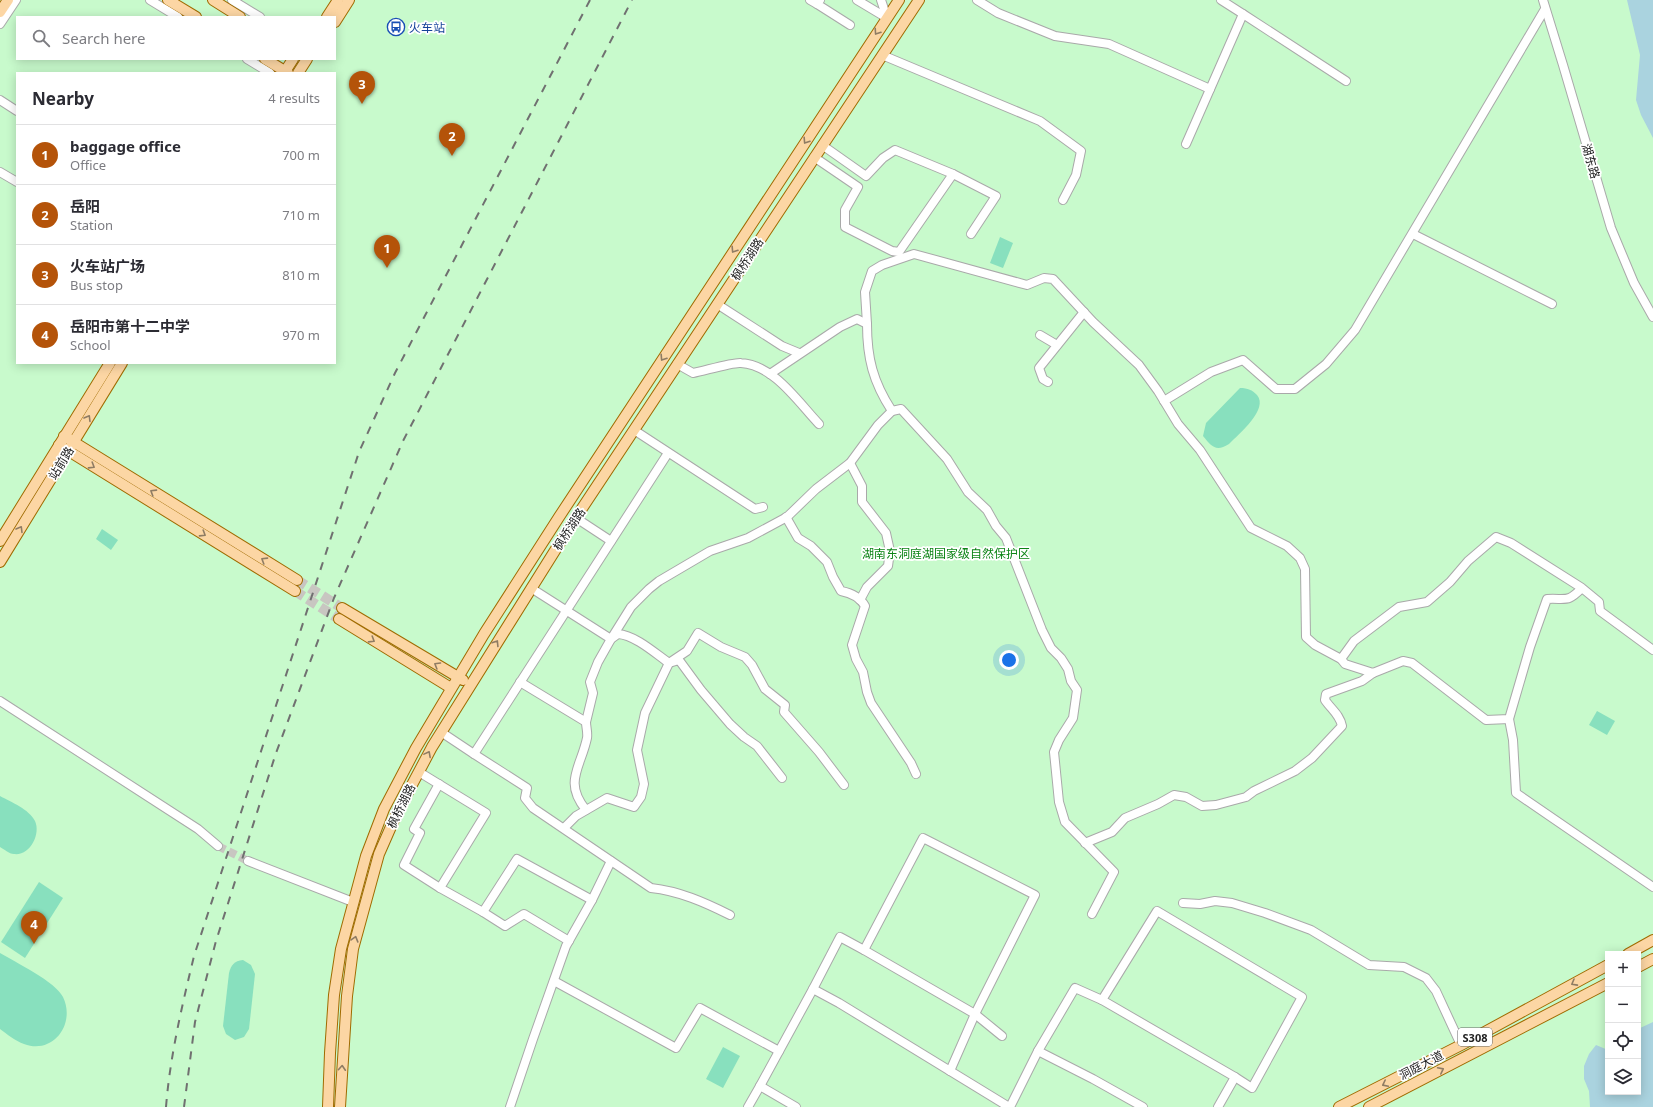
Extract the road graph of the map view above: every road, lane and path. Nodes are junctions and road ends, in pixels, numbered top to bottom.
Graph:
1 (8, 0) edge
2 (16, 0) edge
3 (150, 0) edge
4 (168, 0) edge
5 (213, 0) edge
6 (232, 0) edge
7 (338, 0) edge
8 (349, 0) edge
9 (857, 0) edge
10 (881, 0) edge
11 (899, 0) edge
12 (918, 0) edge
13 (977, 0) edge
14 (1221, 0) edge
15 (1543, 0) edge
16 (816, 1) edge
17 (1545, 9) junction
18 (0, 12) edge
19 (1243, 14) junction
20 (176, 16) edge
21 (194, 16) edge
22 (238, 16) edge
23 (258, 16) edge
24 (328, 16) edge
25 (887, 18) junction
26 (336, 20) edge
27 (0, 24) edge
28 (850, 26) dead end
29 (882, 55) junction
30 (249, 60) edge
31 (267, 60) edge
32 (292, 60) edge
33 (306, 60) edge
34 (268, 72) edge
35 (286, 72) edge
36 (299, 72) edge
37 (1346, 81) dead end
38 (1210, 89) junction
39 (0, 100) edge
40 (16, 110) edge
41 (1186, 144) dead end
42 (822, 145) junction
43 (814, 157) junction
44 (0, 172) edge
45 (868, 174) junction
46 (953, 174) junction
47 (16, 181) edge
48 (858, 186) junction
49 (1062, 200) dead end
50 (971, 234) dead end
51 (1413, 234) junction
52 (718, 304) junction
53 (1552, 304) dead end
54 (1084, 312) junction
55 (1653, 317) edge
56 (867, 324) junction
57 (1040, 335) dead end
58 (1058, 345) junction
59 (799, 354) junction
60 (109, 364) edge
61 (121, 364) edge
62 (677, 364) junction
63 (770, 374) junction
64 (1048, 382) dead end
65 (1164, 401) junction
66 (892, 411) junction
67 (819, 424) dead end
68 (634, 430) junction
69 (61, 441) junction
70 (71, 447) junction
71 (668, 453) junction
72 (850, 463) junction
73 (763, 507) dead end
74 (786, 517) junction
75 (576, 518) junction
76 (0, 541) edge
77 (612, 541) junction
78 (0, 562) edge
79 (297, 580) tunnel mouth
80 (531, 588) junction
81 (1582, 588) junction
82 (295, 591) tunnel mouth
83 (860, 600) junction
84 (342, 608) tunnel mouth
85 (566, 611) junction
86 (339, 619) tunnel mouth
87 (611, 639) junction
88 (1653, 650) edge
89 (1341, 659) junction
90 (669, 663) junction
91 (1374, 673) junction
92 (458, 677) junction
93 (520, 682) junction
94 (470, 685) junction
95 (451, 688) junction
96 (0, 701) edge
97 (1509, 719) junction
98 (586, 722) junction
99 (441, 732) junction
100 (474, 754) junction
101 (419, 772) junction
102 (916, 774) dead end
103 (782, 778) dead end
104 (439, 784) junction
105 (844, 785) dead end
106 (586, 810) junction
107 (564, 828) junction
108 (1085, 843) junction
109 (218, 846) tunnel mouth
110 (248, 861) tunnel mouth
111 (611, 861) junction
112 (1653, 887) edge
113 (440, 888) junction
114 (592, 900) junction
115 (353, 902) junction
116 (1183, 903) dead end
117 (483, 912) junction
118 (1092, 914) dead end
119 (730, 915) dead end
120 (1653, 940) edge
121 (569, 941) junction
122 (864, 950) junction
123 (1633, 951) edge
124 (1653, 959) edge
125 (1641, 965) edge
126 (1605, 967) edge
127 (554, 981) junction
128 (1605, 985) edge
129 (813, 989) junction
130 (1102, 1000) junction
131 (975, 1014) junction
132 (1002, 1036) dead end
133 (1461, 1045) junction
134 (779, 1051) junction
135 (1038, 1051) junction
136 (950, 1071) junction
137 (1235, 1077) junction
138 (760, 1086) junction
139 (328, 1107) edge
140 (340, 1107) edge
141 (510, 1107) edge
142 (748, 1107) edge
143 (796, 1107) edge
144 (1010, 1107) edge
145 (1143, 1107) edge
146 (1218, 1107) edge
147 (1339, 1107) edge
148 (1368, 1107) edge

1 - 18 main road
2 - 27 street
3 - 20 street
4 - 21 main road
5 - 22 main road
6 - 23 street
7 - 24 main road
8 - 26 main road
9 - 25 street
10 - 25 street
11 - 25 main road, 枫桥湖路
12 - 29 main road, 枫桥湖路
13 - 38 street
14 - 19 street
15 - 17 street, 湖东路
16 - 28 street
17 - 51 street
17 - 55 street, 湖东路
19 - 37 street
19 - 38 street
25 -> 92 main road, 枫桥湖路
29 - 42 main road, 枫桥湖路
29 - 49 street
30 - 34 street
31 - 35 main road
32 - 35 main road
33 - 36 main road
38 - 41 street
39 - 40 street
42 - 43 main road, 枫桥湖路
42 - 45 street
43 - 48 street
43 - 52 main road, 枫桥湖路
44 - 47 street
45 - 46 street
45 - 48 street
46 - 48 street
46 - 50 street
51 - 53 street
51 - 65 street
52 - 59 street
52 - 62 main road, 枫桥湖路
54 - 56 street
54 - 58 street
54 - 65 street
56 - 59 street
56 - 66 street
57 - 58 street
58 - 64 street
59 - 63 street
60 - 69 main road, 站前路
70 -> 61 main road, 站前路
62 - 63 street
62 - 68 main road, 枫桥湖路
63 - 67 street
65 - 89 street
66 - 72 street
66 - 108 street
68 - 71 street
68 - 75 main road, 枫桥湖路
69 - 70 main road
69 - 76 main road, 站前路
78 -> 70 main road, 站前路
79 -> 70 main road
70 -> 82 main road
71 - 73 street
71 - 77 street
72 - 74 street
72 - 83 street
74 - 83 street
74 - 87 street
75 - 77 street
75 - 80 main road, 枫桥湖路
77 - 85 street
80 - 85 street
94 -> 80 main road, 枫桥湖路
81 - 88 street
81 - 89 street
81 - 97 street
83 - 102 street
92 -> 84 main road
85 - 87 street
85 - 93 street
86 -> 95 main road
87 - 90 street
87 - 98 street
89 - 91 street
90 - 103 street
90 - 105 street
90 - 106 street
91 - 97 street
91 - 108 street
92 - 94 main road
92 - 95 main road, 枫桥湖路
93 - 98 street
93 - 100 street
94 - 99 main road, 枫桥湖路
95 - 115 main road, 枫桥湖路
96 - 109 street
97 - 112 street
98 - 106 street
99 - 100 street
101 -> 99 main road, 枫桥湖路
100 - 107 street
101 - 104 street
140 -> 101 main road, 枫桥湖路
104 - 113 street
104 - 113 street
106 - 107 street
107 - 111 street
108 - 118 street
110 - 115 street
111 - 114 street
111 - 119 street
113 - 117 street
114 - 117 street
114 - 121 street
115 - 139 main road, 枫桥湖路
116 - 133 street
117 - 121 street
120 - 123 main road
121 - 127 street
122 - 129 street
122 - 131 street
122 - 131 street
124 - 125 main road
126 -> 133 main road, 洞庭大道 / S308
127 - 134 street
127 - 141 street
148 -> 128 main road, 洞庭大道 / S308
129 - 134 street
129 - 136 street
130 - 135 street
130 - 137 street
130 - 137 street
131 - 132 street
131 - 136 street
133 -> 147 main road, 洞庭大道 / S308
134 - 138 street
135 - 144 street
135 - 145 street
136 - 144 street
137 - 146 street
138 - 142 street
138 - 143 street

